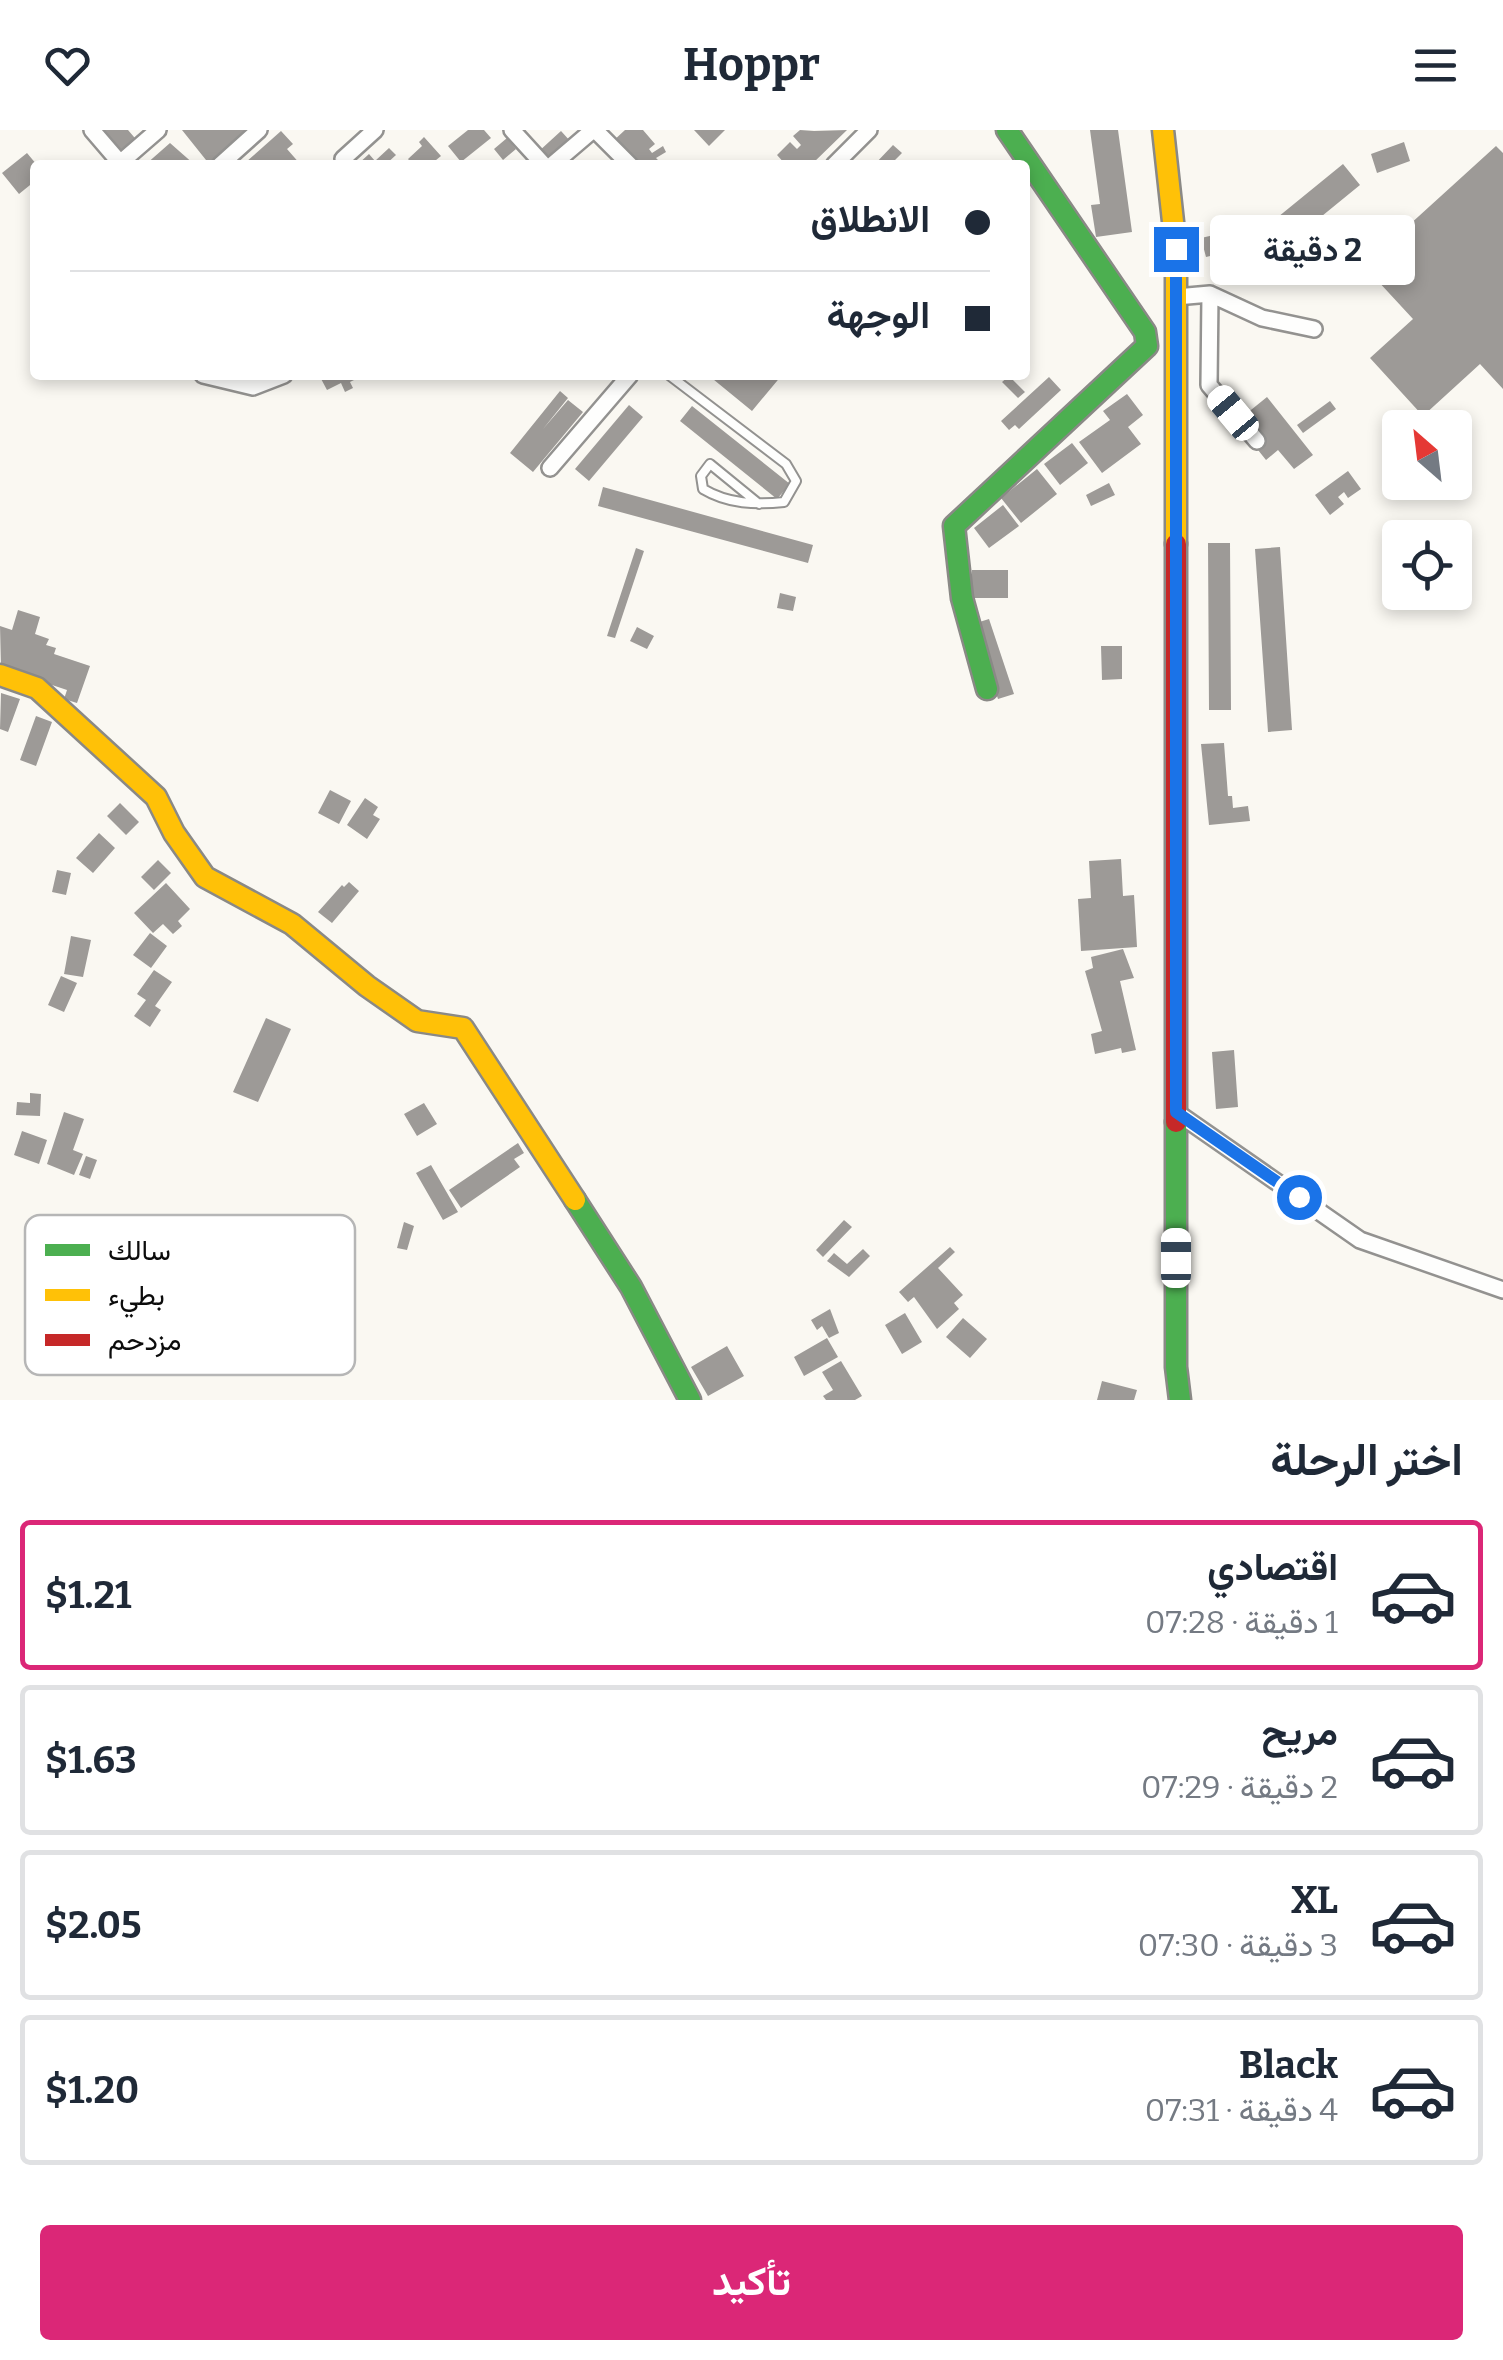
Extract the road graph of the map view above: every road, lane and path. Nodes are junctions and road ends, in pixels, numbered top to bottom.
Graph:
1 (92, 130) edge
2 (158, 130) edge
3 (258, 130) edge
4 (374, 130) edge
5 (512, 130) edge
6 (594, 130) edge
7 (869, 130) edge
8 (1163, 130) edge
9 (1016, 134) edge
10 (118, 160) edge
11 (125, 160) edge
12 (233, 160) edge
13 (343, 160) dead end
14 (539, 160) edge
15 (558, 160) edge
16 (625, 160) edge
17 (839, 160) edge
18 (1210, 294) junction
19 (1176, 297) junction
20 (1314, 329) dead end
21 (222, 380) edge
22 (272, 380) edge
23 (626, 380) edge
24 (677, 380) edge
25 (1257, 440) dead end
26 (550, 468) dead end
27 (759, 504) junction
28 (0, 675) edge
29 (987, 689) dead end
30 (1176, 1112) junction
31 (1503, 1290) edge
32 (690, 1400) edge
33 (1180, 1400) edge

1 - 10 street
2 - 11 street
3 - 12 street
4 - 13 street
5 - 14 street
6 - 15 street
6 - 16 street
7 - 17 street
8 - 19 street
9 - 29 street
18 - 19 street
18 - 20 street
18 - 25 street
19 - 30 street
21 - 22 street
23 - 26 street
24 - 27 lane
27 - 27 lane
28 - 32 street
30 - 31 street
30 - 33 street

